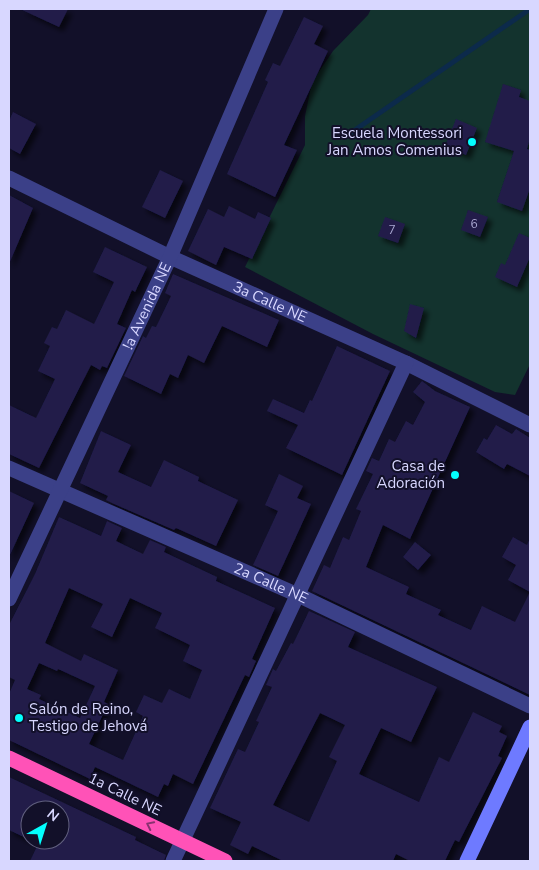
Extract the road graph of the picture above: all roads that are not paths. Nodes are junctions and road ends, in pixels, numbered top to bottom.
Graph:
1 (276, 9) edge
2 (9, 178) edge
3 (170, 257) junction
4 (406, 363) junction
5 (530, 425) edge
6 (9, 468) edge
7 (60, 491) junction
8 (298, 595) junction
9 (9, 599) edge
10 (530, 706) edge
11 (530, 727) edge
12 (9, 758) edge
13 (183, 841) junction
14 (173, 861) edge
15 (225, 861) edge
16 (467, 861) edge

1 - 3 street, !a Avenida NE
2 - 3 street, 3a Calle NE
3 - 4 street, 3a Calle NE
3 - 7 street, !a Avenida NE
4 - 5 street, 3a Calle NE
4 - 8 street
6 - 7 street, 2a Calle NE
7 - 8 street, 2a Calle NE
7 - 9 street, !a Avenida NE
8 - 10 street, 2a Calle NE
8 - 13 street
11 - 16 street
13 -> 12 highway, 1a Calle NE
13 - 14 street
13 - 15 highway, 1a Calle NE

